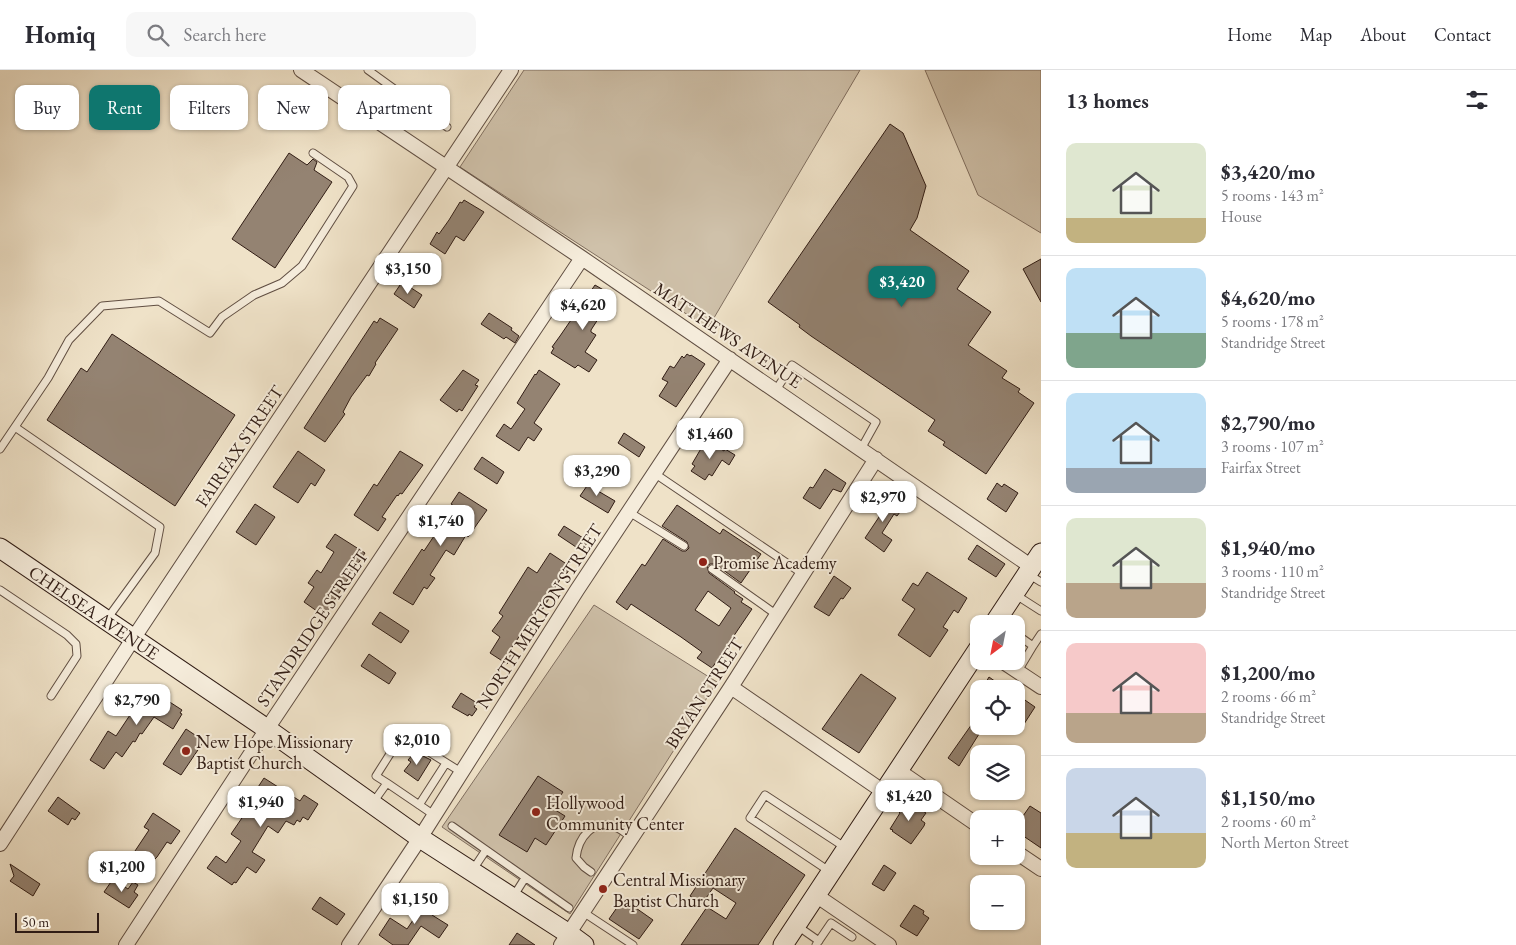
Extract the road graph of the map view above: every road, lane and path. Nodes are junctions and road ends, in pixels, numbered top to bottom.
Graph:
1 (300, 70) edge
2 (368, 70) edge
3 (511, 70) edge
4 (389, 85) edge
5 (313, 152) dead end
6 (446, 167) junction
7 (582, 258) junction
8 (730, 359) junction
9 (776, 390) junction
10 (15, 427) junction
11 (0, 449) edge
12 (861, 449) junction
13 (876, 459) junction
14 (654, 473) junction
15 (629, 512) junction
16 (684, 546) dead end
17 (0, 548) edge
18 (1035, 569) edge
19 (712, 570) dead end
20 (803, 574) junction
21 (0, 590) edge
22 (1014, 594) junction
23 (1041, 610) edge
24 (777, 614) junction
25 (1002, 615) edge
26 (106, 621) junction
27 (1041, 634) edge
28 (133, 639) junction
29 (1025, 640) edge
30 (1033, 646) junction
31 (970, 662) edge
32 (1018, 671) joint
33 (731, 687) junction
34 (1041, 687) edge
35 (51, 696) dead end
36 (267, 729) junction
37 (446, 763) junction
38 (898, 770) junction
39 (461, 772) junction
40 (387, 783) junction
41 (884, 792) junction
42 (372, 804) junction
43 (418, 805) junction
44 (434, 815) junction
45 (970, 820) edge
46 (452, 826) dead end
47 (632, 837) junction
48 (420, 838) junction
49 (0, 844) edge
50 (847, 849) junction
51 (486, 850) junction
52 (1025, 858) edge
53 (1041, 870) edge
54 (472, 872) junction
55 (591, 872) dead end
56 (832, 872) junction
57 (525, 878) junction
58 (817, 896) junction
59 (512, 897) junction
60 (569, 908) dead end
61 (583, 912) junction
62 (796, 925) junction
63 (852, 937) dead end
64 (565, 939) edge
65 (817, 943) edge
66 (126, 945) edge
67 (349, 945) edge
68 (584, 945) edge
69 (633, 945) edge
70 (783, 945) edge
71 (888, 945) edge

1 - 6 street, MATTHEWS AVENUE
2 - 4 lane
3 - 6 street, FAIRFAX STREET
5 - 10 lane
6 - 7 street, MATTHEWS AVENUE
6 - 28 street, FAIRFAX STREET
7 - 8 street, MATTHEWS AVENUE
7 - 36 street, STANDRIDGE STREET
8 - 9 street, MATTHEWS AVENUE
8 - 14 street, NORTH MERTON STREET
9 - 12 street, MATTHEWS AVENUE
9 - 12 lane
10 - 11 lane
10 - 26 lane
12 - 13 street, MATTHEWS AVENUE
13 - 18 street, MATTHEWS AVENUE
13 - 20 street, BRYAN STREET
14 - 15 street, NORTH MERTON STREET
14 - 20 lane
15 - 16 lane
15 - 39 street, NORTH MERTON STREET
17 - 26 main road, CHELSEA AVENUE
18 - 22 main road
19 - 24 lane
20 - 24 street, BRYAN STREET
21 - 35 lane
22 - 23 lane
22 - 25 main road
24 - 33 street, BRYAN STREET
26 - 28 main road, CHELSEA AVENUE
27 - 30 lane
28 - 36 main road, CHELSEA AVENUE
28 - 49 street, FAIRFAX STREET
29 - 30 lane
30 - 32 lane
31 - 38 main road
32 - 34 street
33 - 41 street
33 - 47 street, BRYAN STREET
36 - 42 main road, CHELSEA AVENUE
36 - 66 street, STANDRIDGE STREET
37 - 39 lane
37 - 40 lane
37 - 43 lane
38 - 41 main road
38 - 45 street
39 - 44 street, NORTH MERTON STREET
40 - 42 lane
40 - 43 lane
41 - 50 main road
42 - 48 main road, CHELSEA AVENUE
43 - 44 lane
44 - 48 street, NORTH MERTON STREET
46 - 51 lane
47 - 55 lane
47 - 61 street, BRYAN STREET
48 - 54 main road, CHELSEA AVENUE
48 - 67 street, NORTH MERTON STREET
50 - 56 main road
50 - 56 lane
51 - 54 lane
51 - 57 lane
52 - 53 street
54 - 59 main road, CHELSEA AVENUE
56 - 58 main road
57 - 59 lane
57 - 60 lane
58 - 62 main road
58 - 71 street
59 - 64 main road, CHELSEA AVENUE
61 - 64 street, BRYAN STREET
61 - 69 lane
62 - 65 lane
62 - 70 main road
63 - 65 lane
64 - 68 main road, CHELSEA AVENUE

